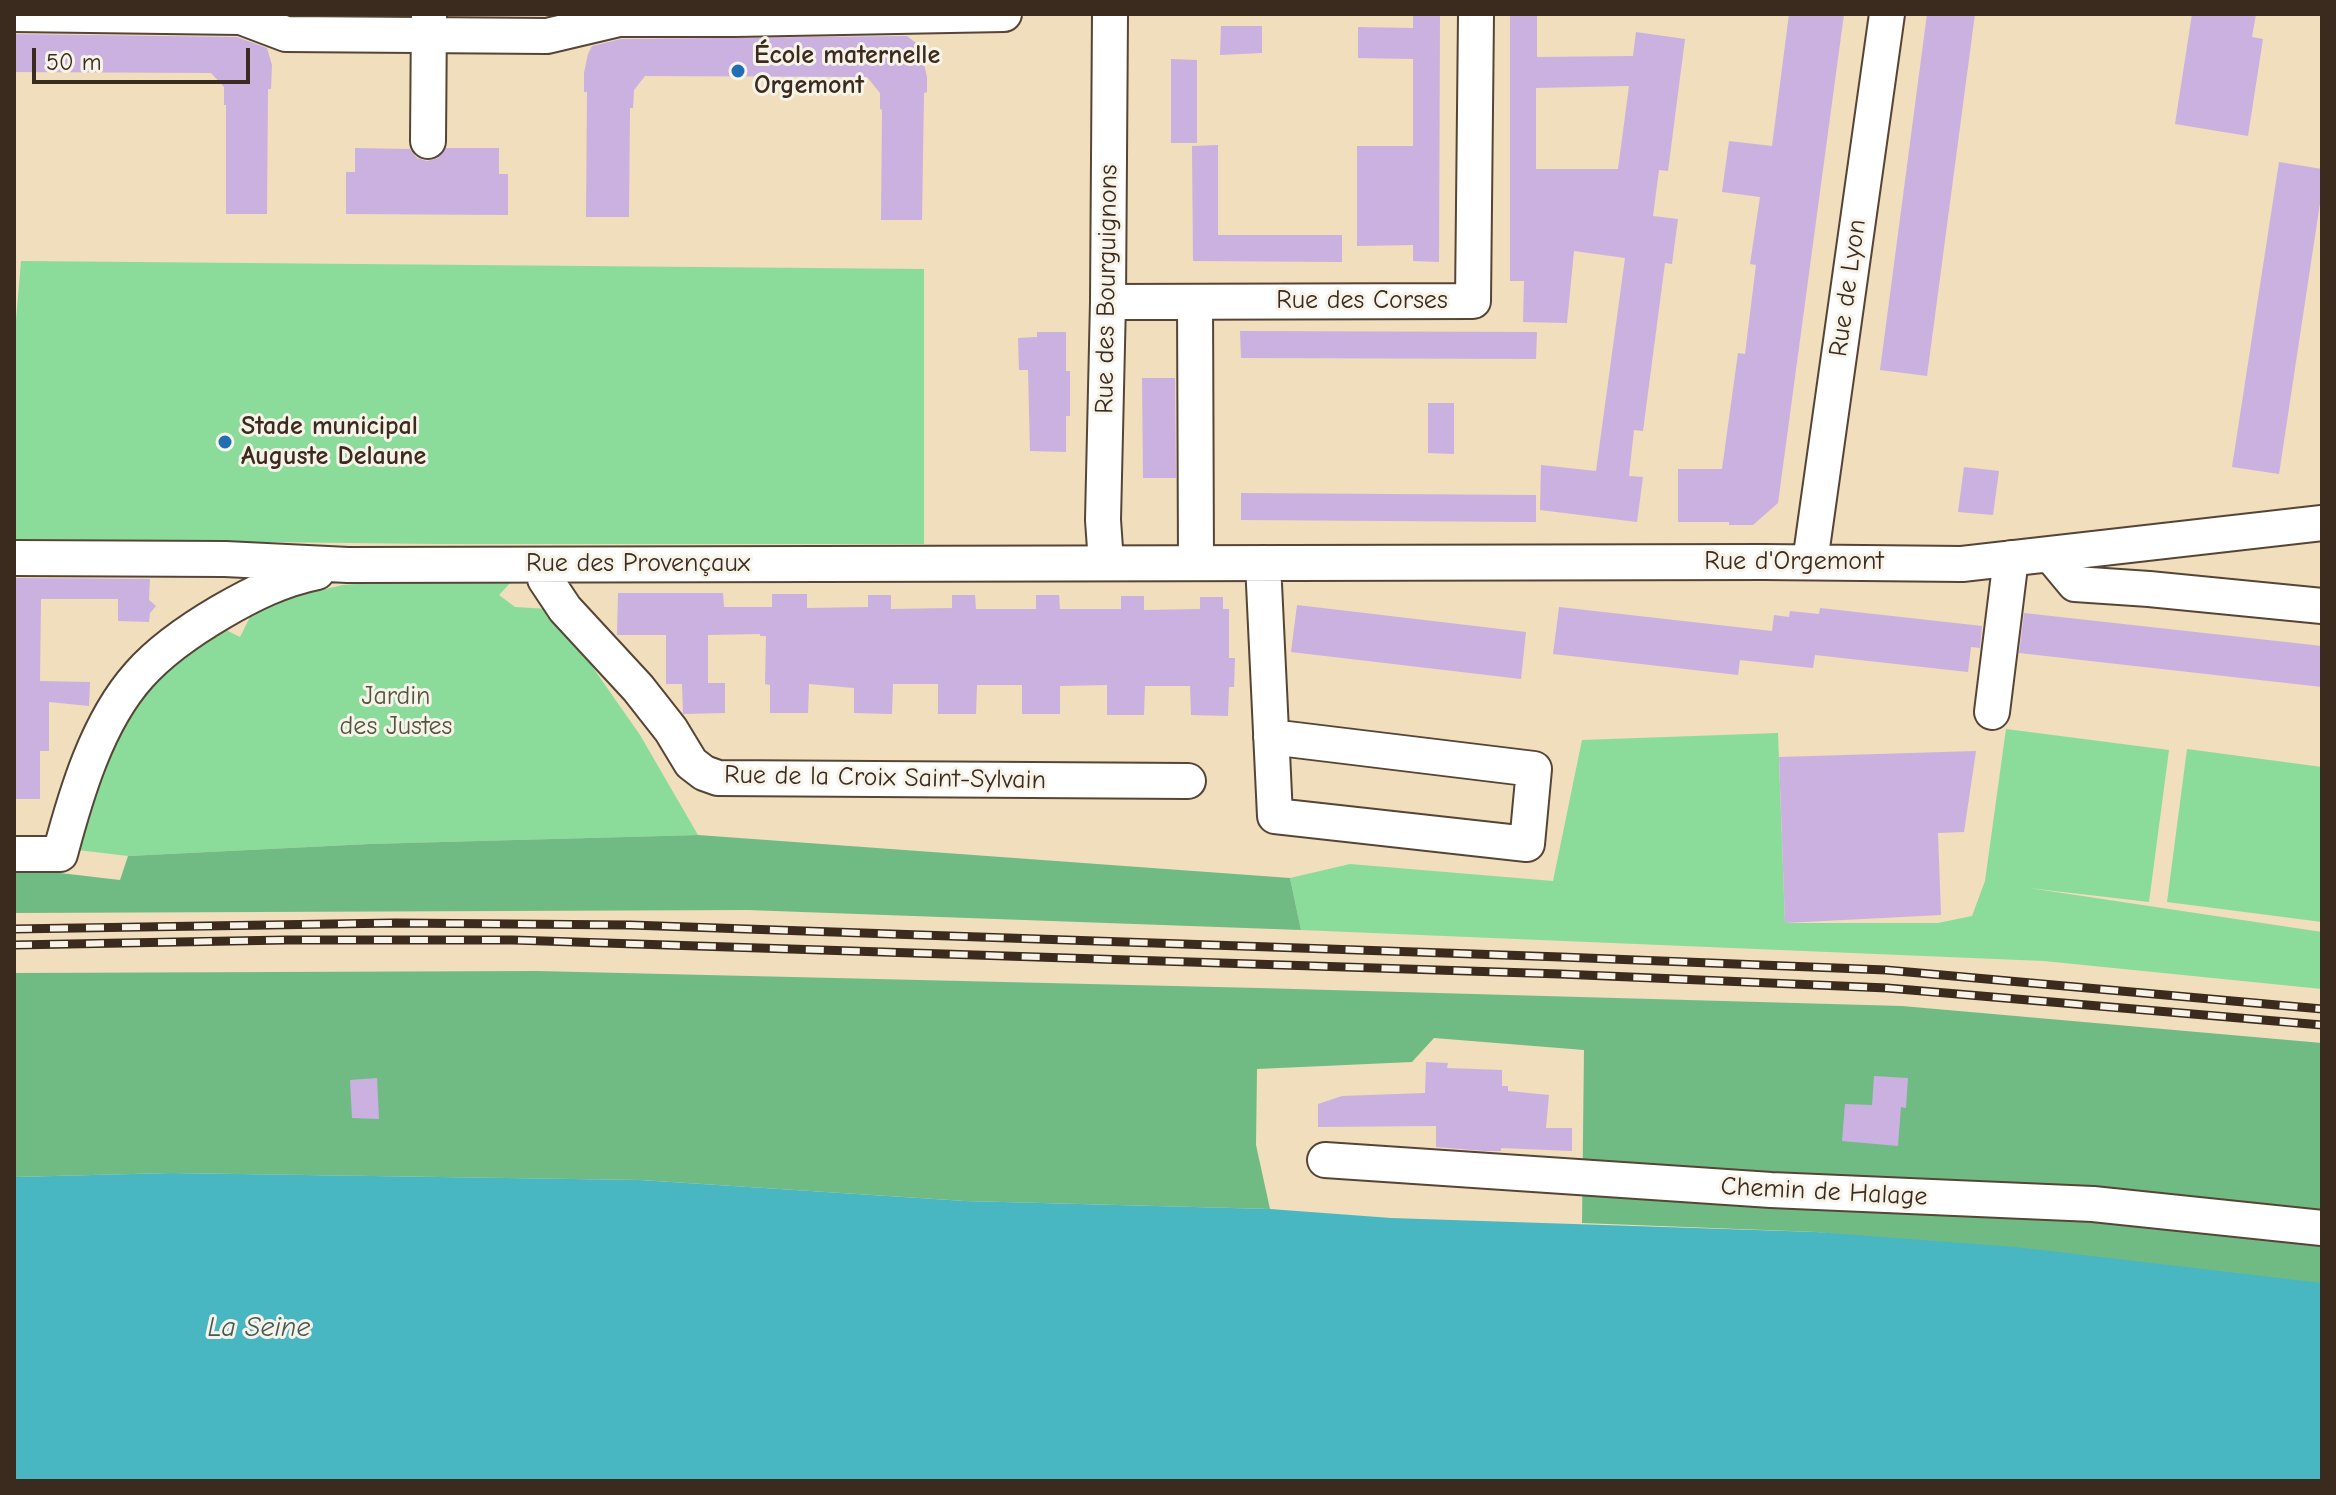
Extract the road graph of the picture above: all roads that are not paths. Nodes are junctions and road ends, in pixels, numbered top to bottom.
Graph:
1 (14, 14) edge
2 (1004, 14) edge
3 (1110, 14) edge
4 (1476, 14) edge
5 (1887, 14) edge
6 (118, 15) edge
7 (735, 17) edge
8 (429, 25) edge
9 (428, 141) dead end
10 (1108, 302) junction
11 (1195, 302) junction
12 (2322, 523) edge
13 (2050, 554) junction
14 (14, 558) edge
15 (2011, 558) junction
16 (1810, 562) junction
17 (1106, 563) junction
18 (1196, 563) junction
19 (1263, 563) junction
20 (348, 565) junction
21 (542, 565) junction
22 (2322, 606) edge
23 (1992, 712) dead end
24 (1271, 737) junction
25 (1188, 781) dead end
26 (14, 854) edge
27 (1325, 1160) dead end
28 (2322, 1228) edge

1 - 6 street
2 - 7 street
3 - 10 street, Rue des Bourguignons
4 - 11 street, Rue des Corses
5 - 16 street, Rue de Lyon
6 - 8 street
7 - 8 street
8 - 9 street
10 - 11 street, Rue des Corses
10 - 17 street, Rue des Bourguignons
11 - 18 street
12 - 13 street, Rue d'Orgemont
13 - 15 street, Rue d'Orgemont
13 - 22 street
14 - 20 street, Rue des Provençaux
15 - 16 street, Rue d'Orgemont
15 - 23 street
16 - 19 street, Rue d'Orgemont
17 - 18 street, Rue des Provençaux
17 - 21 street, Rue des Provençaux
18 - 19 street, Rue des Provençaux
19 - 24 street
20 - 21 street, Rue des Provençaux
20 - 26 street
21 - 25 street, Rue de la Croix Saint-Sylvain
24 - 24 street
27 - 28 street, Chemin de Halage

